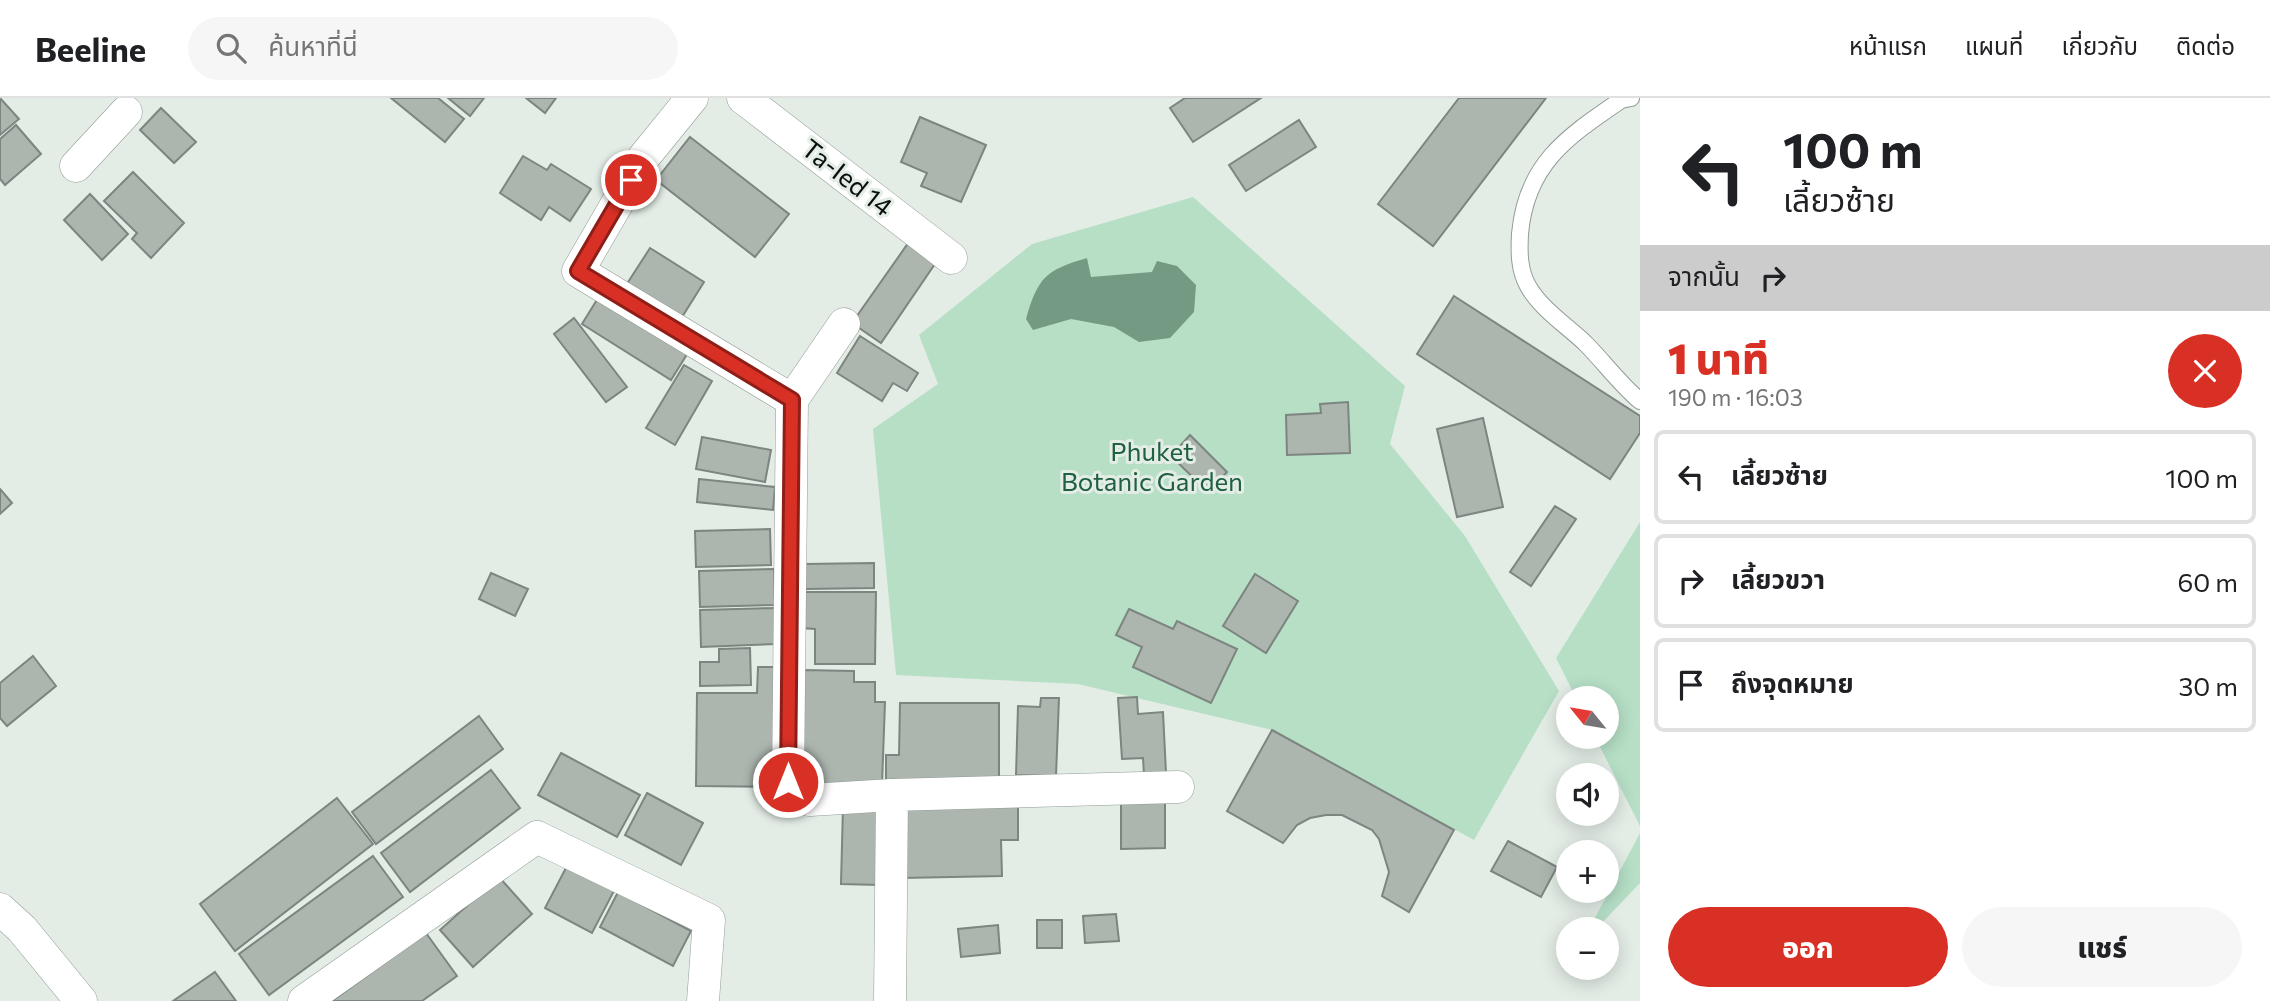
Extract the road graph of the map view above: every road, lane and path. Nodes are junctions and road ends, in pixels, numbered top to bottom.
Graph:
1 (692, 98) edge
2 (743, 98) edge
3 (1631, 98) edge
4 (125, 103) edge
5 (76, 166) dead end
6 (951, 258) dead end
7 (844, 324) dead end
8 (792, 400) junction
9 (1640, 401) edge
10 (1178, 787) dead end
11 (892, 795) junction
12 (0, 909) edge
13 (81, 1001) edge
14 (304, 1001) edge
15 (704, 1001) edge
16 (890, 1001) edge

1 - 8 street
2 - 6 street, Ta-Ied 14
3 - 9 lane
4 - 5 street
7 - 8 street
8 - 11 street
10 - 11 street
11 - 16 street
12 - 13 street
14 - 15 street

